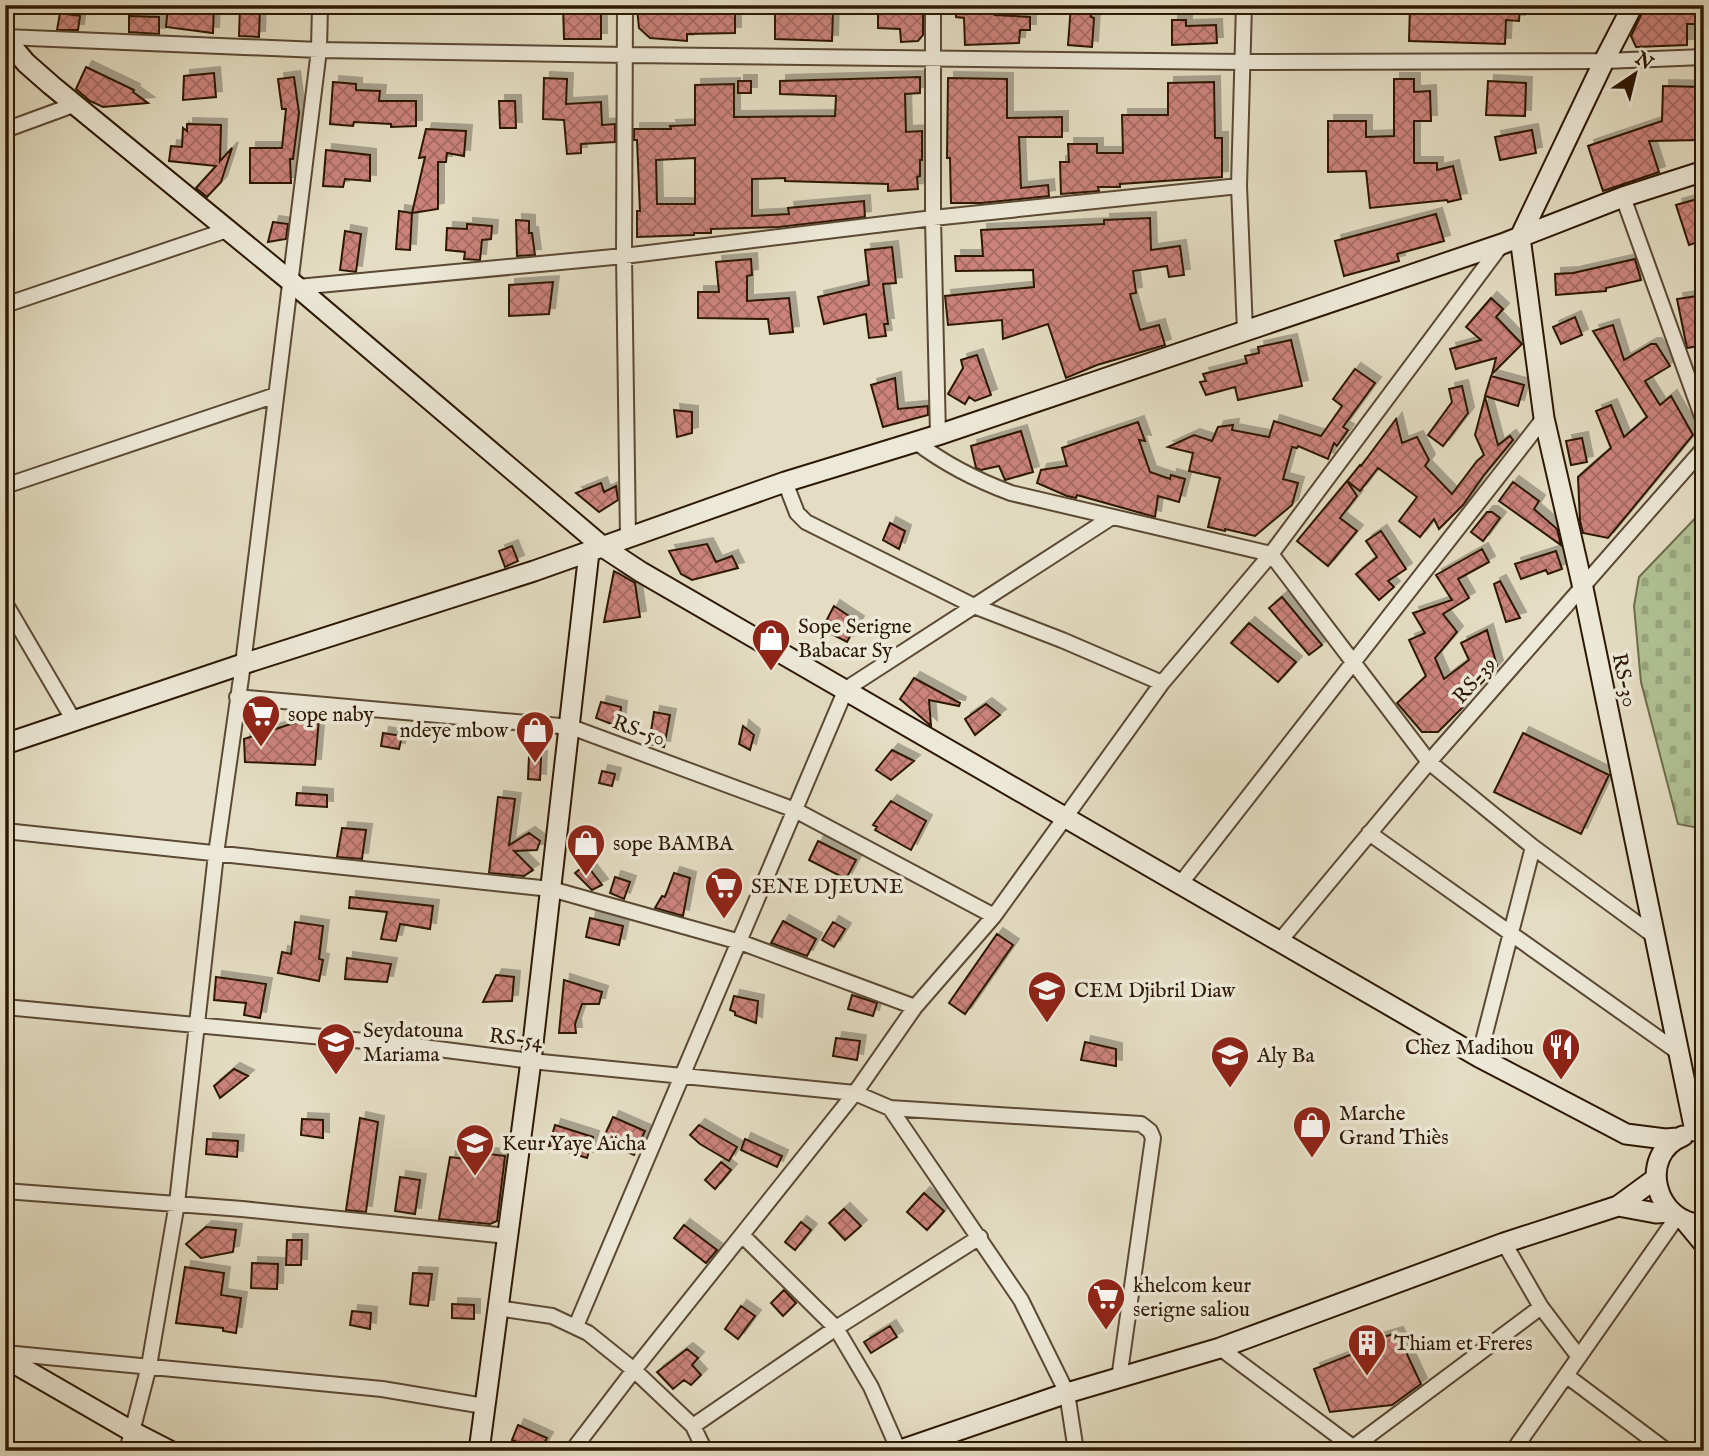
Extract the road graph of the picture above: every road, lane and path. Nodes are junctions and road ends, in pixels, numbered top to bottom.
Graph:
1 (320, 5) edge
2 (625, 5) edge
3 (933, 5) edge
4 (1244, 5) edge
5 (1633, 5) edge
6 (5, 38) edge
7 (319, 50) junction
8 (626, 55) junction
9 (1704, 57) edge
10 (933, 58) junction
11 (1604, 61) junction
12 (1243, 62) junction
13 (76, 104) junction
14 (5, 130) edge
15 (1704, 171) edge
16 (1239, 186) junction
17 (1623, 197) junction
18 (933, 218) junction
19 (228, 230) junction
20 (1511, 240) junction
21 (624, 256) junction
22 (293, 284) junction
23 (5, 306) edge
24 (1245, 331) junction
25 (276, 396) junction
26 (1544, 418) junction
27 (1704, 422) edge
28 (938, 435) junction
29 (916, 442) junction
30 (1701, 455) edge
31 (785, 482) junction
32 (5, 486) edge
33 (1112, 517) junction
34 (628, 539) junction
35 (596, 549) junction
36 (1271, 554) junction
37 (1583, 588) junction
38 (5, 603) edge
39 (974, 606) junction
40 (1353, 663) junction
41 (243, 664) junction
42 (1162, 683) junction
43 (846, 689) junction
44 (237, 697) junction
45 (74, 720) junction
46 (571, 727) junction
47 (5, 744) edge
48 (1429, 762) junction
49 (795, 810) junction
50 (1067, 817) junction
51 (5, 831) edge
52 (1369, 833) junction
53 (1533, 847) junction
54 (216, 853) junction
55 (1181, 883) junction
56 (551, 889) junction
57 (994, 916) junction
58 (1511, 935) junction
59 (1653, 935) junction
60 (740, 942) junction
61 (1279, 942) junction
62 (5, 1007) edge
63 (915, 1007) junction
64 (197, 1025) junction
65 (1678, 1052) junction
66 (1479, 1057) junction
67 (531, 1061) junction
68 (682, 1075) junction
69 (855, 1093) junction
70 (890, 1108) junction
71 (1692, 1133) edge
72 (1626, 1135) junction
73 (1656, 1173) junction
74 (5, 1191) edge
75 (177, 1203) junction
76 (1618, 1206) junction
77 (1684, 1219) edge
78 (742, 1235) junction
79 (508, 1236) junction
80 (980, 1237) junction
81 (1504, 1243) junction
82 (1704, 1244) edge
83 (1541, 1307) junction
84 (497, 1308) junction
85 (576, 1326) junction
86 (836, 1328) junction
87 (1220, 1348) junction
88 (5, 1355) edge
89 (1579, 1357) junction
90 (149, 1367) junction
91 (634, 1370) junction
92 (1567, 1376) junction
93 (1119, 1379) junction
94 (1067, 1393) junction
95 (484, 1406) junction
96 (693, 1426) junction
97 (130, 1441) edge
98 (1353, 1450) edge
99 (1666, 1450) edge
100 (170, 1451) edge
101 (479, 1451) edge
102 (572, 1451) edge
103 (705, 1451) edge
104 (898, 1451) edge
105 (1076, 1451) edge
106 (1513, 1451) edge

1 - 7 street
2 - 8 street
3 - 10 street
4 - 12 street
5 - 11 street
6 - 7 street
6 - 13 street
7 - 8 street
7 - 22 street
8 - 10 street
8 - 21 street
9 - 11 street
10 - 12 street
10 - 18 street
11 - 12 street
11 - 20 street
12 - 16 street
13 - 14 street
13 - 19 street
15 - 17 street
16 - 18 street
16 - 24 street
17 - 20 street
17 - 27 street
18 - 21 street
18 - 28 street
19 - 22 street
19 - 23 street
20 - 24 street
20 - 26 street, RS-30
20 - 36 street
21 - 22 street
21 - 34 street
22 - 25 street
22 - 35 street
24 - 28 street
25 - 32 street
25 - 41 street
26 - 37 street, RS-30
26 - 40 street
28 - 29 street
29 - 31 street
29 - 33 street
30 - 37 street, RS-39
31 - 34 street
31 - 39 street
33 - 36 street
33 - 39 street
34 - 35 street
35 - 41 street
35 - 43 street
35 - 46 street
36 - 40 street
36 - 42 street
37 - 48 street, RS-39
37 - 59 street, RS-30
38 - 45 street
39 - 42 street
39 - 43 street
40 - 48 street
40 - 55 street
41 - 44 street
41 - 45 street
42 - 50 street
43 - 49 street
43 - 50 street
44 - 46 street, RS-50
44 - 54 street
45 - 47 street
46 - 49 street, RS-50
46 - 56 street
48 - 52 street, RS-39
48 - 53 street
49 - 57 street, RS-50
49 - 60 street
50 - 55 street
50 - 57 street
51 - 54 street
52 - 58 street
52 - 61 street, RS-39
53 - 58 street
53 - 59 street
54 - 56 street
54 - 64 street
55 - 61 street
56 - 60 street
56 - 67 street
57 - 63 street
58 - 65 street
58 - 66 street
59 - 65 street, RS-30
60 - 63 street
60 - 68 street
61 - 66 street
62 - 64 street, RS-54
63 - 69 street
64 - 67 street, RS-54
64 - 75 street
65 - 71 street, RS-30
66 - 72 street
67 - 68 street, RS-54
67 - 79 street
68 - 69 street, RS-54
68 - 85 street
69 - 70 street, RS-54
69 - 78 street
70 - 80 street
70 - 93 street
71 - 72 street
71 - 73 street
72 - 73 street
73 - 76 street
73 - 77 street
74 - 75 street
75 - 79 street
75 - 90 street
76 - 77 street
76 - 81 street
77 - 82 street
77 - 89 street
78 - 86 street
78 - 91 street
79 - 84 street
80 - 86 street
80 - 94 street
81 - 83 street
81 - 87 street
83 - 89 street
83 - 98 street
84 - 85 street
84 - 95 street
85 - 91 street
86 - 96 street
86 - 104 street
87 - 93 street
87 - 98 street
88 - 90 street
88 - 97 street
89 - 92 street
90 - 95 street
90 - 97 street
91 - 96 street
91 - 102 street
92 - 99 street
92 - 106 street
93 - 94 street
94 - 104 street
94 - 105 street
95 - 101 street
96 - 103 street
97 - 100 street

